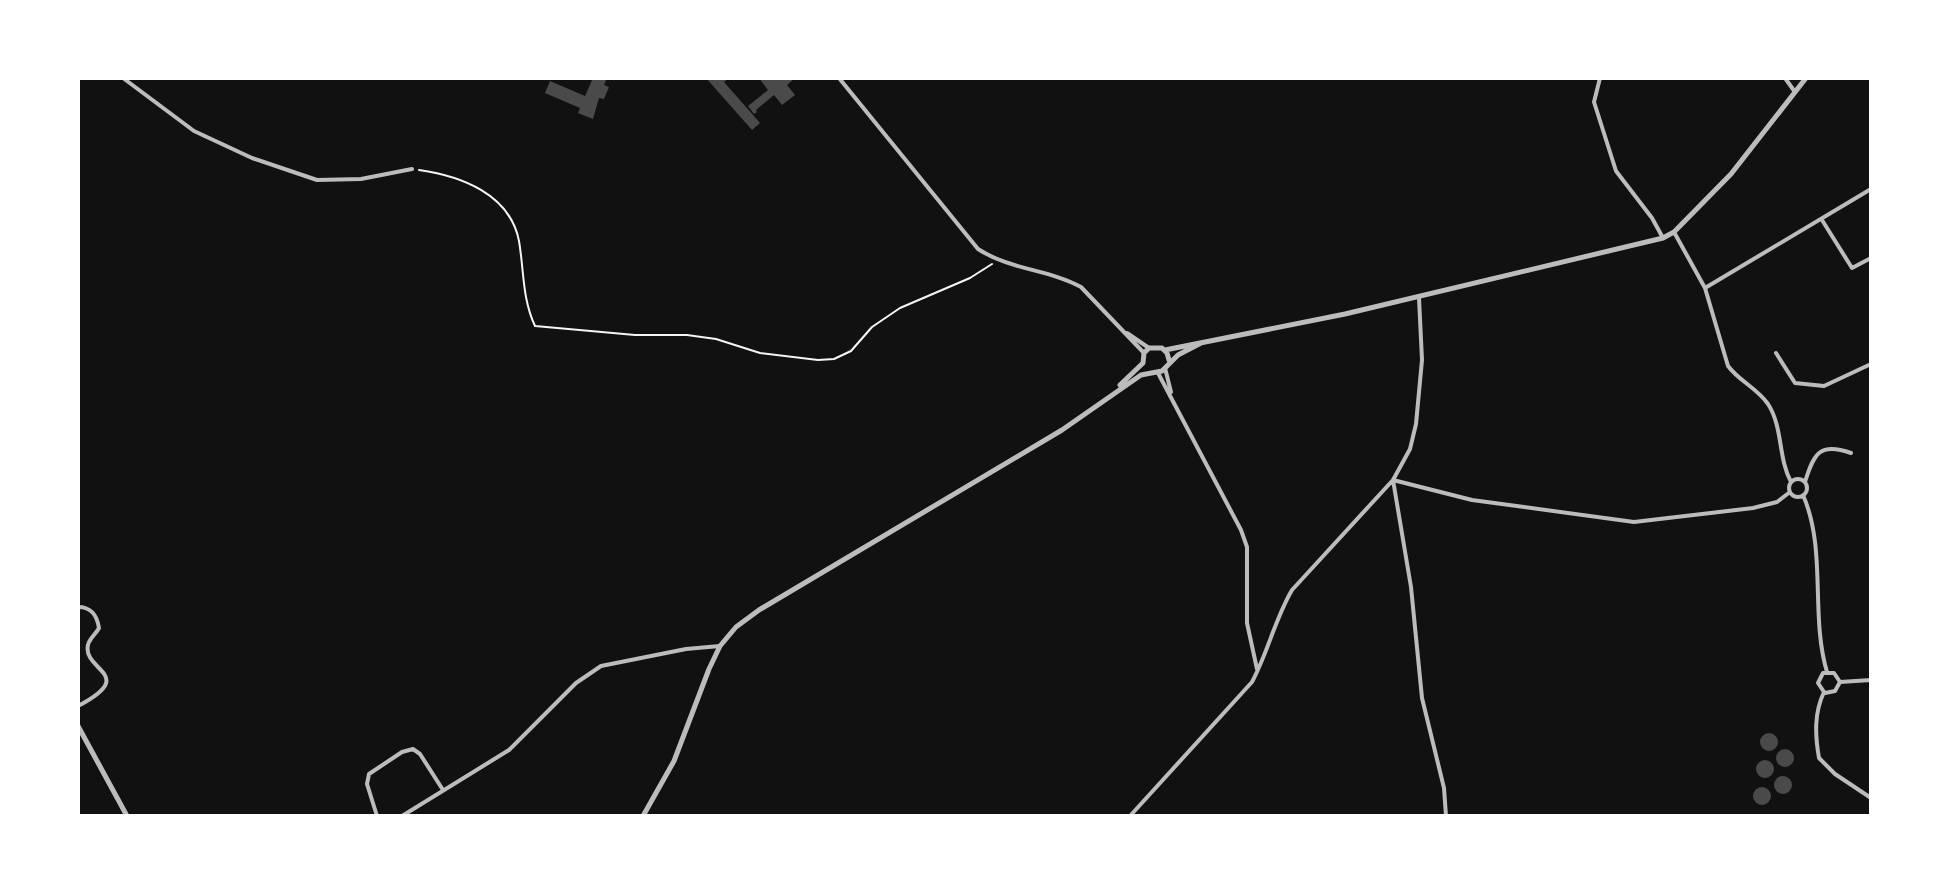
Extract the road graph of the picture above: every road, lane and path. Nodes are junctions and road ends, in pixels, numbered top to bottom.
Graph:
1 (123, 78) edge
2 (839, 78) edge
3 (1600, 78) edge
4 (1785, 78) edge
5 (1806, 78) edge
6 (1795, 92) junction
7 (412, 169) joint
8 (1871, 189) edge
9 (1822, 220) junction
10 (1674, 232) junction
11 (1663, 238) junction
12 (1871, 258) edge
13 (996, 261) junction
14 (1705, 288) junction
15 (1419, 298) junction
16 (1118, 327) junction
17 (1201, 343) junction
18 (1149, 348) junction
19 (1165, 350) junction
20 (1144, 353) junction
21 (1776, 353) dead end
22 (1169, 361) junction
23 (1143, 363) junction
24 (1871, 364) edge
25 (1165, 368) junction
26 (1154, 372) junction
27 (1113, 393) junction
28 (1171, 394) junction
29 (1851, 453) dead end
30 (1393, 480) junction
31 (1791, 482) junction
32 (1805, 482) junction
33 (1790, 492) junction
34 (1803, 495) junction
35 (78, 607) edge
36 (720, 646) junction
37 (1258, 671) junction
38 (1827, 672) junction
39 (1871, 680) edge
40 (1840, 682) junction
41 (1824, 692) junction
42 (78, 706) edge
43 (78, 726) edge
44 (443, 790) junction
45 (1871, 798) edge
46 (127, 816) edge
47 (377, 816) edge
48 (402, 816) edge
49 (643, 816) edge
50 (1130, 816) edge
51 (1446, 816) edge

1 - 7 street
2 - 13 street
3 - 11 street
4 - 6 street
5 - 6 street
6 - 10 street
7 - 13 path
8 - 9 street
9 - 12 street
9 - 14 street
10 - 11 street
10 - 14 street
11 - 15 street
13 - 16 street
14 - 31 street
15 - 17 street
15 - 30 street
16 - 18 street
16 - 20 street
17 - 19 street
17 - 22 street
18 - 19 street
18 - 20 street
19 - 22 street
20 - 23 street
21 - 24 street
22 - 25 street
23 - 26 street
23 - 27 street
25 - 26 street
25 - 28 street
26 - 27 street
26 - 28 street
27 - 36 street
28 - 37 street
29 - 32 street
30 - 33 street
30 - 37 street
30 - 51 street
31 - 32 street
31 - 33 street
32 - 34 street
33 - 34 street
34 - 38 street
35 - 42 street
36 - 44 street
36 - 49 street
37 - 50 street
38 - 40 street
38 - 41 street
39 - 40 street
40 - 41 street
41 - 45 street
43 - 46 street
44 - 47 street
44 - 48 street

